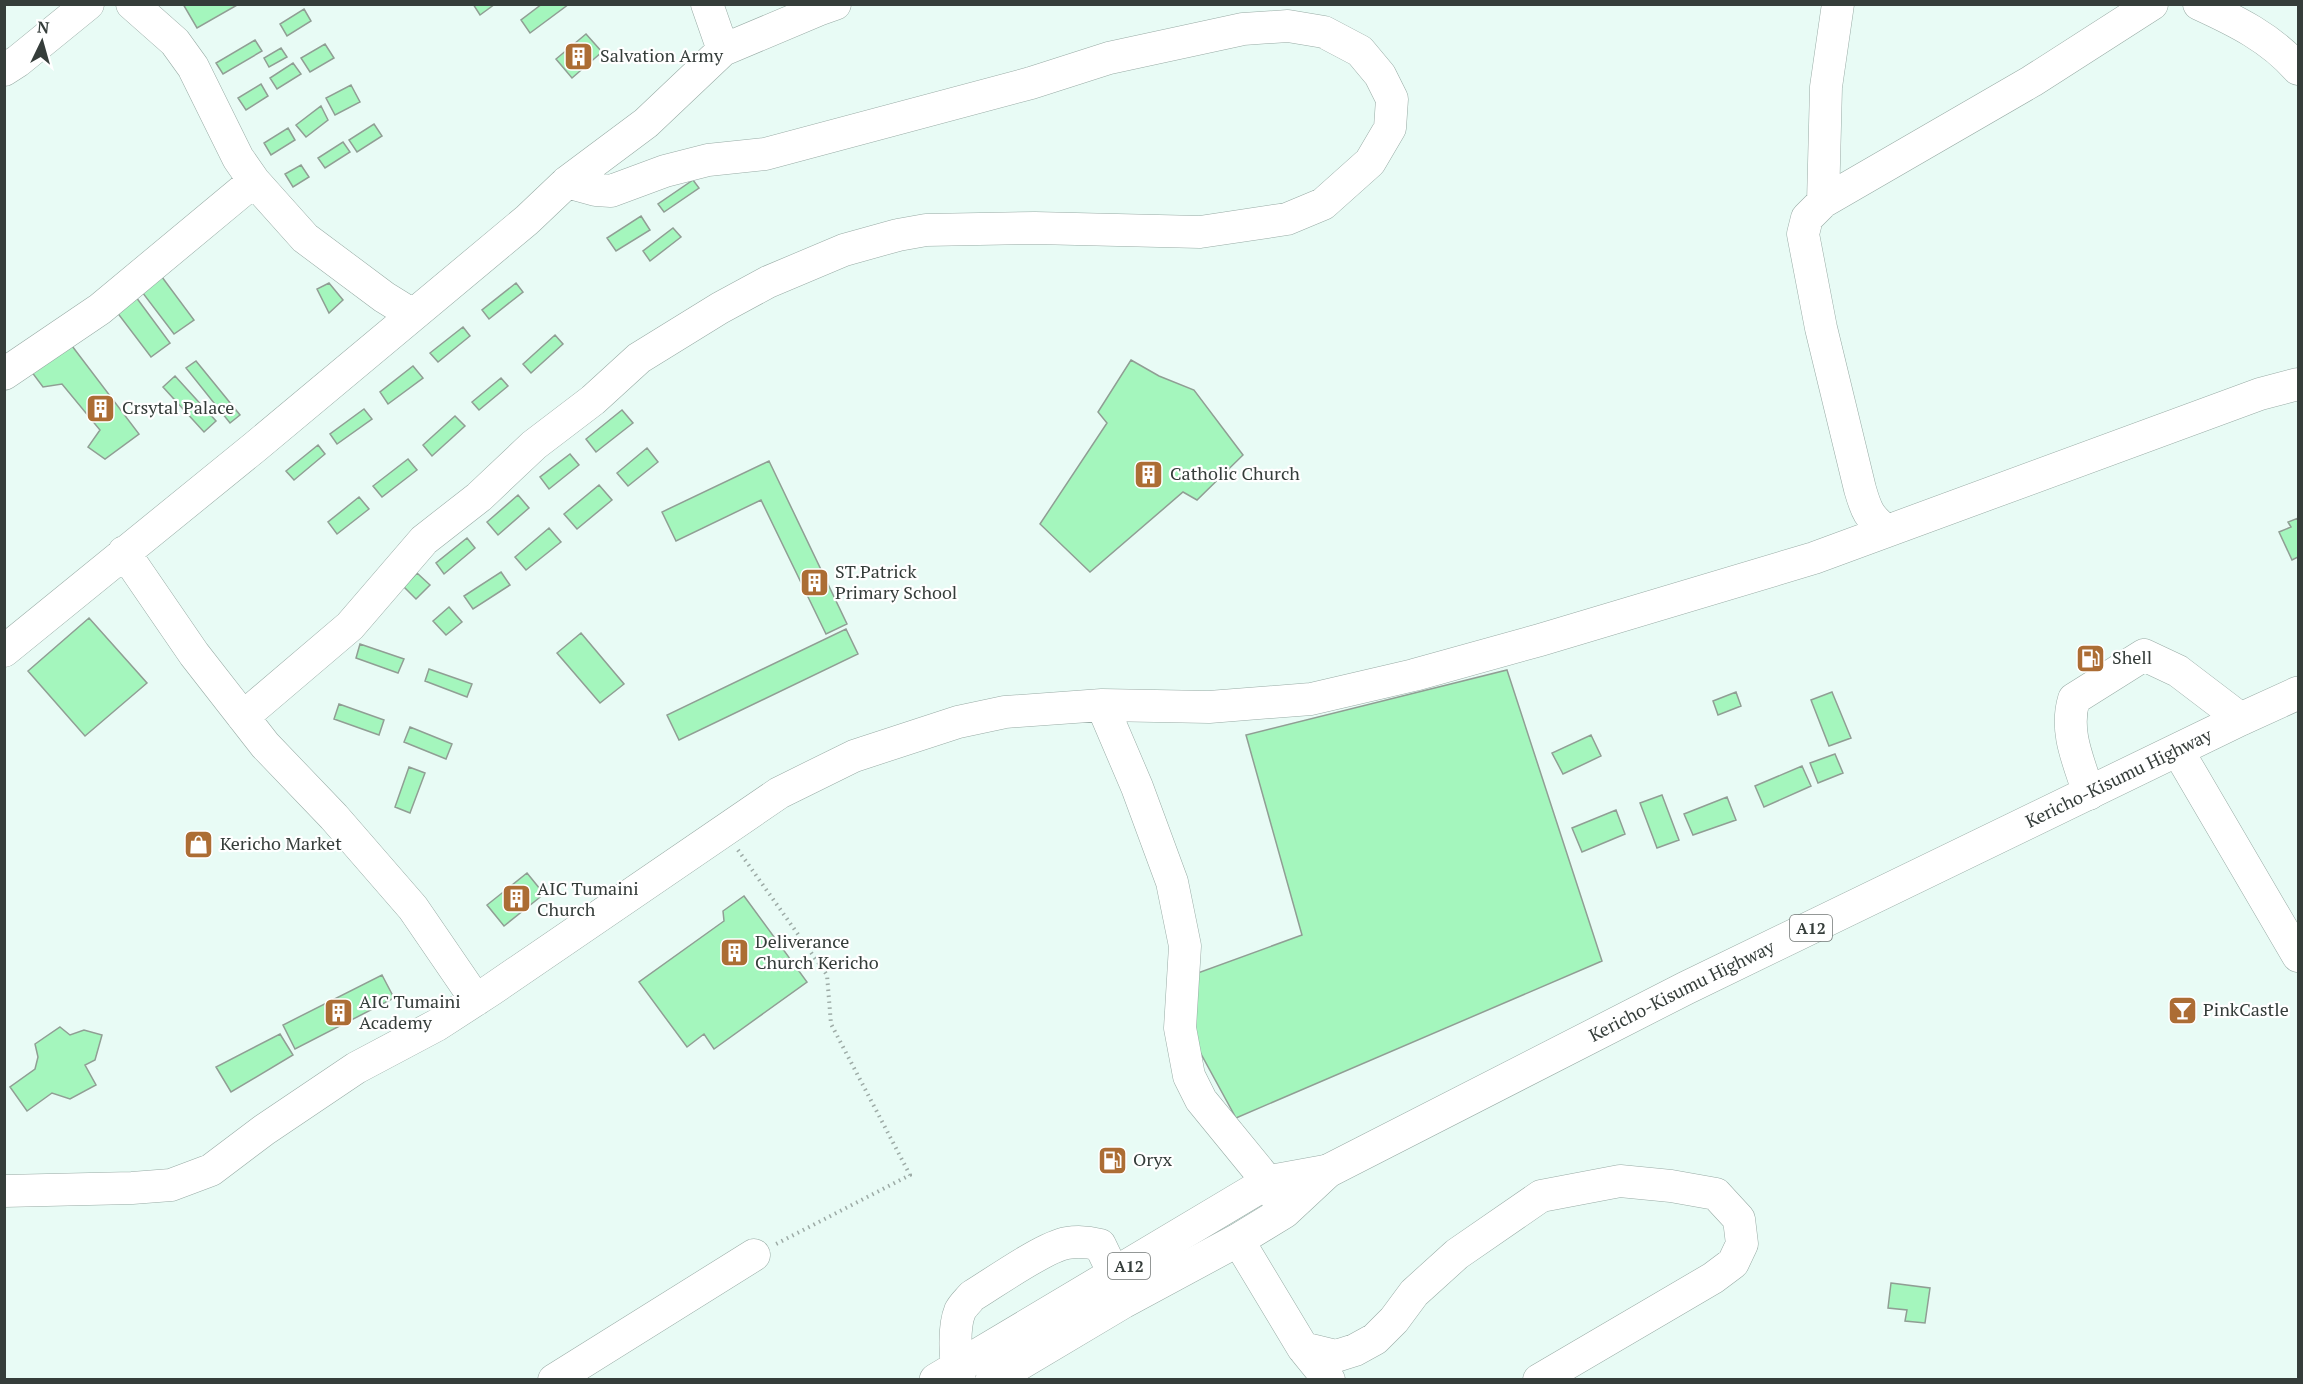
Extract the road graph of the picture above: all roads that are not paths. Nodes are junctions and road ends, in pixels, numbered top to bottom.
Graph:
1 (87, 4) edge
2 (132, 4) edge
3 (707, 4) edge
4 (835, 4) edge
5 (1838, 4) edge
6 (2152, 4) edge
7 (2199, 4) edge
8 (723, 50) junction
9 (2298, 69) edge
10 (4, 70) edge
11 (254, 181) junction
12 (567, 182) junction
13 (1823, 201) junction
14 (412, 315) junction
15 (4, 374) edge
16 (2298, 384) edge
17 (1887, 531) junction
18 (124, 552) junction
19 (4, 651) edge
20 (2298, 693) edge
21 (1102, 705) junction
22 (243, 717) junction
23 (2241, 719) junction
24 (2178, 751) junction
25 (2089, 794) junction
26 (2298, 956) edge
27 (476, 1000) junction
28 (1328, 1171) junction
29 (1268, 1182) junction
30 (4, 1191) edge
31 (1284, 1212) junction
32 (1238, 1240) junction
33 (753, 1255) road end
34 (1121, 1287) junction
35 (1303, 1348) junction
36 (1031, 1370) edge
37 (951, 1376) edge
38 (554, 1380) edge
39 (992, 1380) edge
40 (1329, 1380) edge
41 (1539, 1380) edge

1 - 10 street
2 - 11 street
3 - 8 street
4 - 8 street
5 - 13 street
6 - 13 street
7 - 9 street
8 - 12 street
11 - 14 street
11 - 15 street
12 - 14 street
12 - 22 street
13 - 17 street
14 - 18 street
16 - 17 street
17 - 21 street
18 - 19 street
18 - 22 street
20 - 23 highway, Kericho-Kisumu Highway / A12
21 - 27 street
21 - 29 street
22 - 27 street
23 - 24 highway, Kericho-Kisumu Highway / A12
23 - 25 street
24 - 25 highway, Kericho-Kisumu Highway / A12
24 - 26 street
25 - 28 highway, Kericho-Kisumu Highway / A12
27 - 30 street
28 - 29 highway, Kericho-Kisumu Highway / A12
28 - 31 highway, Kericho-Kisumu Highway / A12
29 - 31 street
29 - 34 highway, Kericho-Kisumu Highway / A12
31 - 32 highway, Kericho-Kisumu Highway / A12
32 - 34 highway, Kericho-Kisumu Highway / A12
32 - 35 street
33 - 38 street
34 - 36 highway, Kericho-Kisumu Highway / A12
34 - 37 highway, Kericho-Kisumu Highway / A12
34 - 37 street
35 - 40 street
35 - 41 street
36 - 39 highway, Kericho-Kisumu Highway / A12

